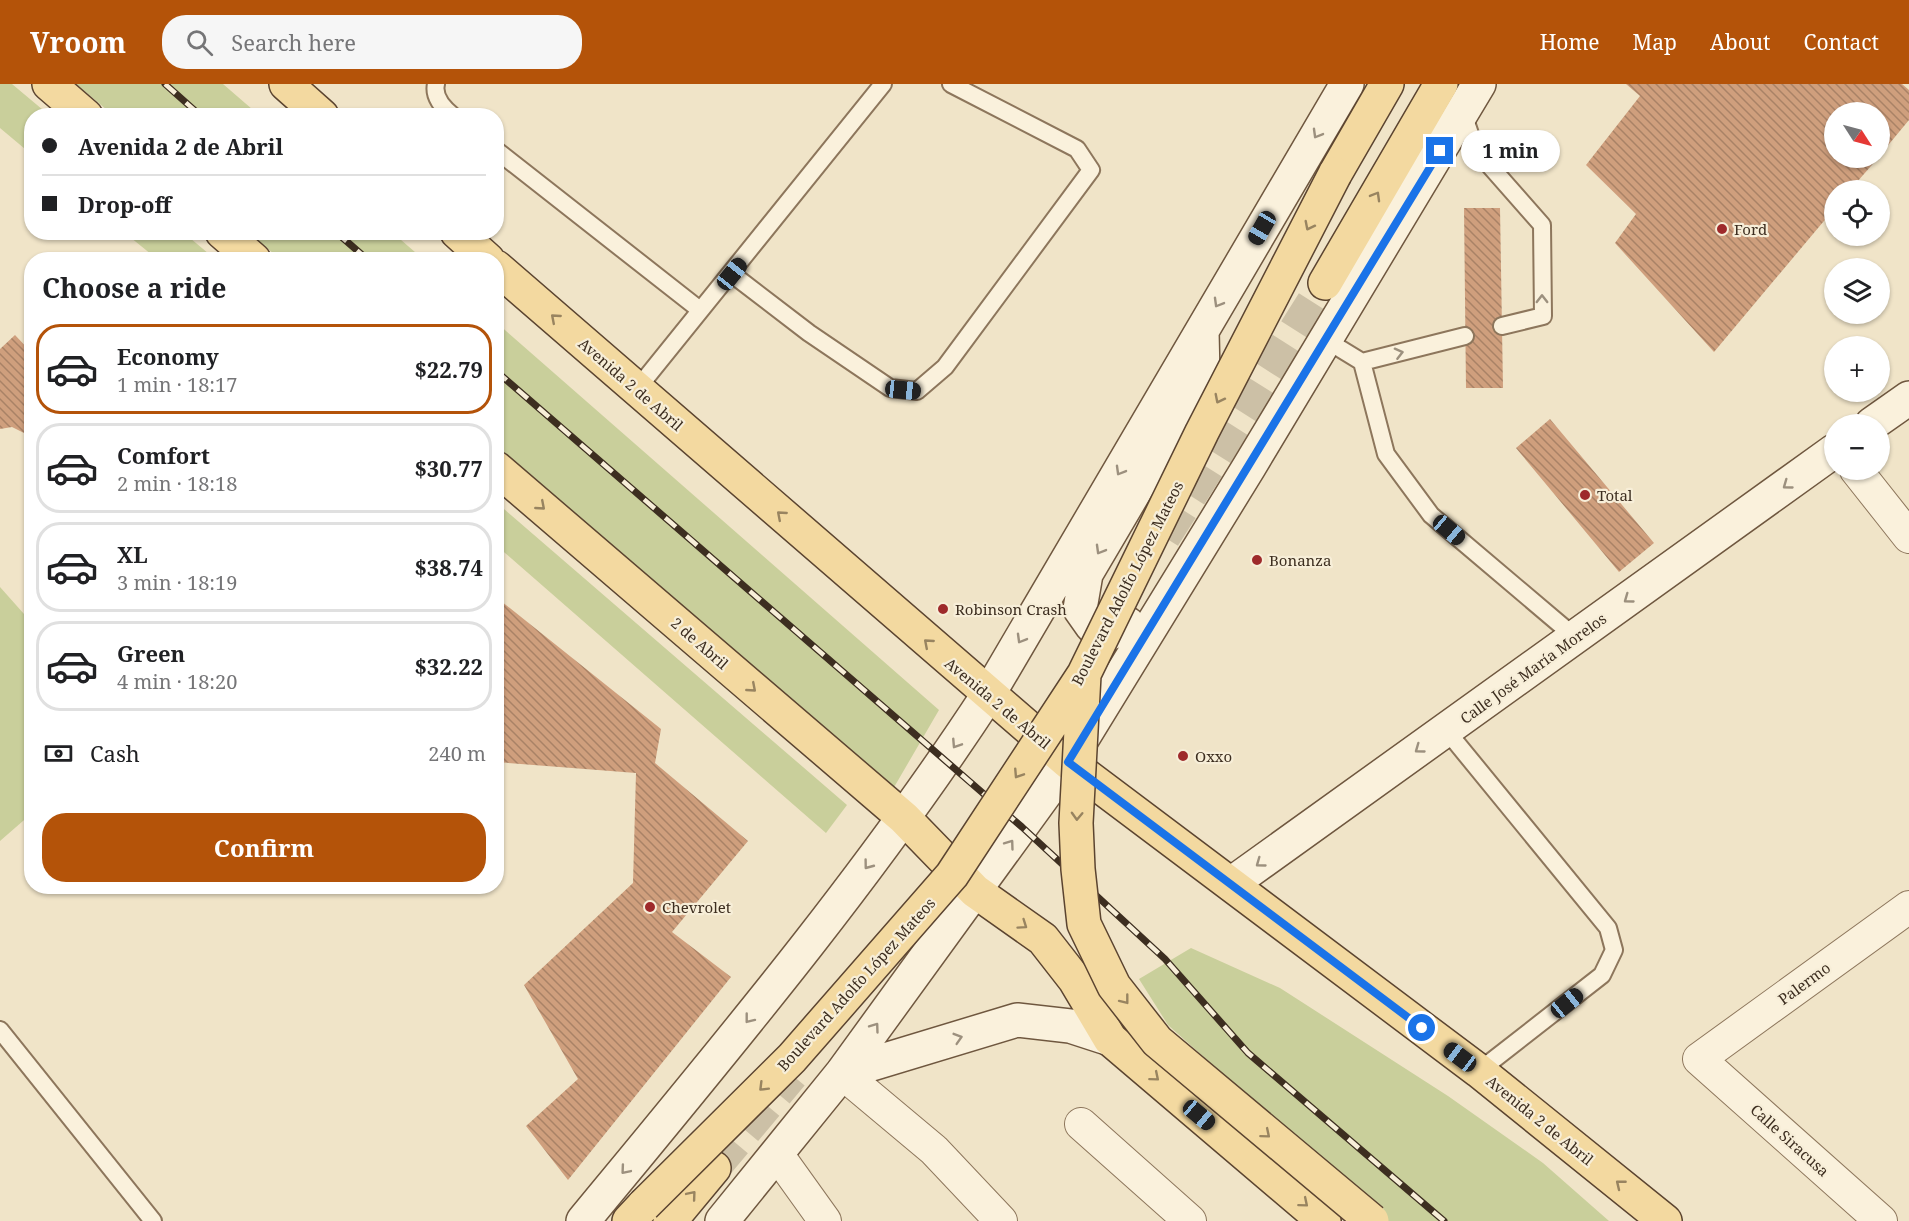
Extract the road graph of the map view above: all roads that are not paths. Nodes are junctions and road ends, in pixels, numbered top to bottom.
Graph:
1 (49, 84) edge
2 (286, 84) edge
3 (436, 84) edge
4 (883, 84) edge
5 (951, 84) edge
6 (1347, 84) edge
7 (1387, 84) edge
8 (1441, 84) edge
9 (1479, 84) edge
10 (77, 108) edge
11 (313, 108) edge
12 (443, 108) edge
13 (1462, 113) junction
14 (504, 156) edge
15 (231, 240) edge
16 (466, 240) edge
17 (245, 252) edge
18 (479, 252) edge
19 (504, 274) edge
20 (732, 274) junction
21 (1325, 283) tunnel mouth
22 (700, 310) junction
23 (1502, 326) dead end
24 (1202, 331) junction
25 (1465, 336) dead end
26 (1326, 340) junction
27 (1362, 362) junction
28 (637, 389) junction
29 (1909, 398) edge
30 (1886, 414) edge
31 (1824, 458) edge
32 (504, 475) edge
33 (1865, 480) edge
34 (1906, 526) edge
35 (1204, 540) junction
36 (1575, 637) junction
37 (1084, 674) junction
38 (988, 695) junction
39 (1446, 730) junction
40 (1068, 762) junction
41 (904, 818) junction
42 (1231, 884) junction
43 (975, 891) junction
44 (1906, 913) edge
45 (0, 1030) edge
46 (1110, 1040) junction
47 (1699, 1059) joint
48 (1479, 1071) junction
49 (842, 1073) junction
50 (1081, 1124) dead end
51 (777, 1154) junction
52 (714, 1168) tunnel mouth
53 (648, 1216) edge
54 (153, 1221) edge
55 (583, 1221) edge
56 (722, 1221) edge
57 (825, 1221) edge
58 (1001, 1221) edge
59 (1190, 1221) edge
60 (1324, 1221) edge
61 (1372, 1221) edge
62 (1665, 1221) edge
63 (1881, 1221) edge

1 - 10 main road
2 - 11 main road
3 - 12 lane
4 - 20 lane
5 - 20 lane
6 -> 24 street
7 -> 37 main road, Boulevard Adolfo López Mateos, bridge
21 -> 8 main road
9 - 13 street, Boulevard Adolfo López Mateos
23 -> 13 lane
13 - 26 street, Boulevard Adolfo López Mateos
14 - 22 lane
15 - 17 main road
16 - 18 main road
28 -> 19 main road, Avenida 2 de Abril
20 - 22 lane
22 - 28 lane
24 -> 35 street
24 -> 38 street
27 -> 25 lane
26 - 27 lane
26 - 35 street, Boulevard Adolfo López Mateos
27 - 36 lane
38 -> 28 main road, Avenida 2 de Abril
29 - 30 street
31 -> 36 street, Calle José María Morelos
32 -> 41 main road, 2 de Abril
33 - 34 street
35 - 40 street, Boulevard Adolfo López Mateos
36 - 39 street, Calle José María Morelos
37 -> 53 main road, Boulevard Adolfo López Mateos, bridge
37 -> 61 main road, bridge
38 - 40 main road, Avenida 2 de Abril
38 -> 41 street
39 -> 42 street, Calle José María Morelos
39 - 48 lane
40 - 42 main road, Avenida 2 de Abril
43 -> 40 street, Boulevard Adolfo López Mateos
41 - 43 main road, 2 de Abril
41 -> 55 street
42 - 48 main road, Avenida 2 de Abril
43 -> 46 main road, 2 de Abril
49 -> 43 street, Boulevard Adolfo López Mateos
44 - 47 street, Palermo
45 - 54 lane
49 -> 46 street
46 -> 60 main road, 2 de Abril
47 - 63 street, Calle Siracusa
62 -> 48 main road, Avenida 2 de Abril
49 - 51 street, Boulevard Adolfo López Mateos
49 - 58 street
50 - 59 street
51 - 56 street, Boulevard Adolfo López Mateos
51 - 57 street
53 -> 52 main road, Boulevard Adolfo López Mateos

